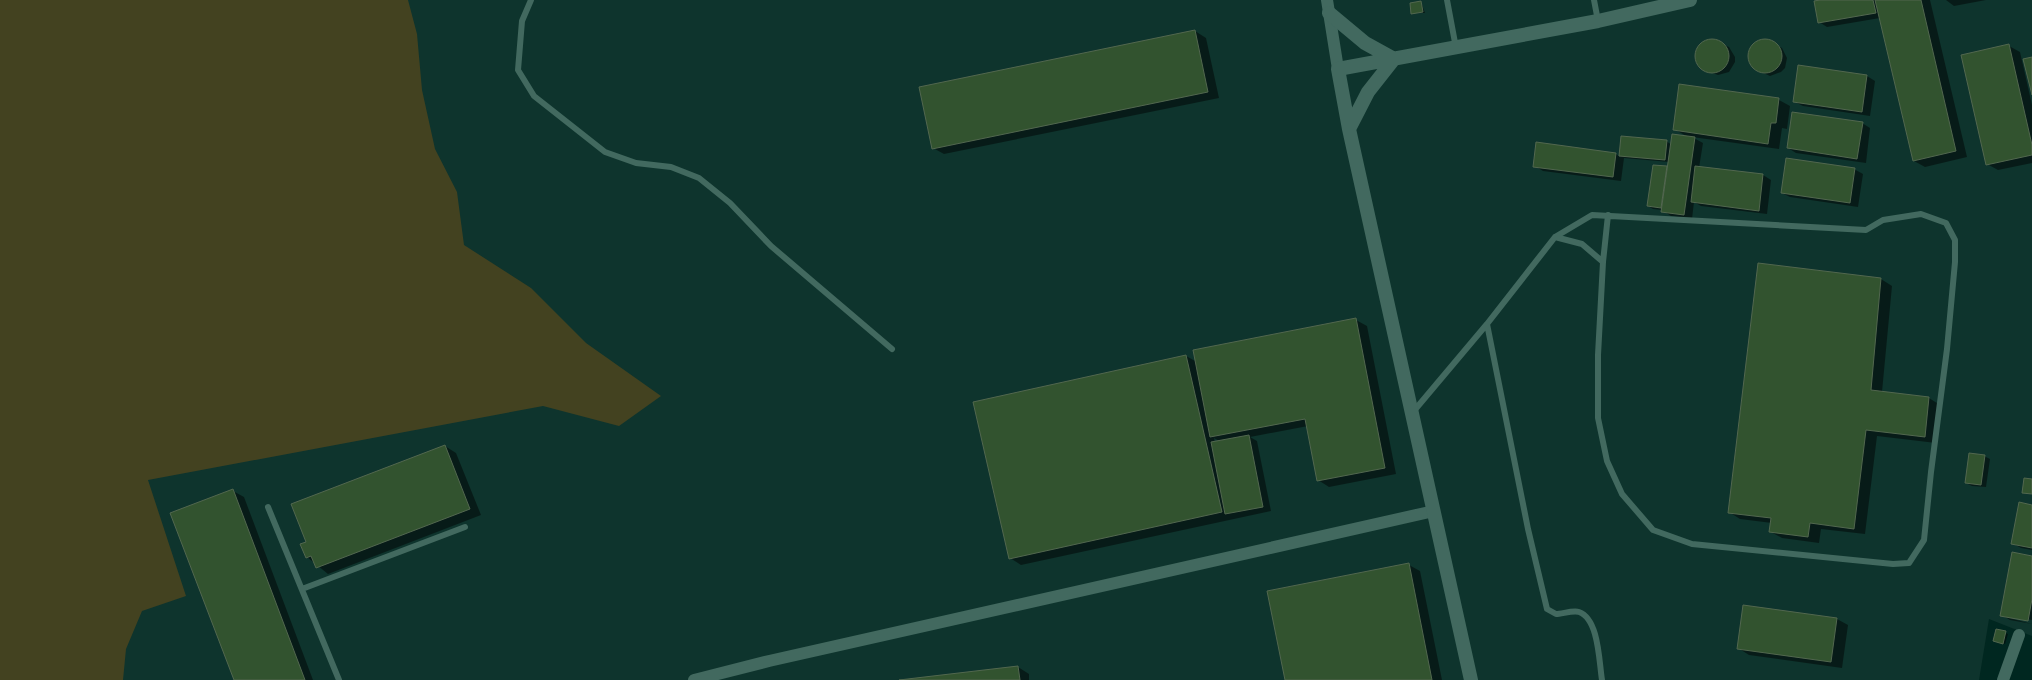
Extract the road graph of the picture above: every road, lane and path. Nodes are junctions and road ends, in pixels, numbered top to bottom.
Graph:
1 (531, 0) edge
2 (1447, 0) edge
3 (1594, 0) edge
4 (1690, 0) edge
5 (1328, 6) edge
6 (1598, 20) junction
7 (1456, 48) junction
8 (1394, 59) junction
9 (1338, 69) junction
10 (1349, 129) junction
11 (1608, 215) junction
12 (1555, 237) junction
13 (1603, 262) junction
14 (1487, 324) junction
15 (892, 350) dead end
16 (1413, 412) junction
17 (268, 507) dead end
18 (1434, 511) junction
19 (465, 527) dead end
20 (302, 589) junction
21 (2019, 635) dead end
22 (339, 680) edge
23 (694, 680) edge
24 (1471, 680) edge
25 (1602, 680) edge
26 (2003, 680) edge

1 - 15 lane
2 - 7 lane
3 - 6 lane
4 - 6 street
5 - 8 street
5 - 9 street
6 - 7 street
7 - 8 street
8 - 9 street
8 - 10 street
9 - 10 street
10 - 16 street
11 - 12 lane
11 - 13 lane
11 - 13 lane
12 - 13 lane
12 - 14 lane
14 - 16 lane
14 - 25 lane
16 - 18 street
17 - 20 lane
18 - 23 street
18 - 24 street
19 - 20 lane
20 - 22 lane
21 - 26 street

